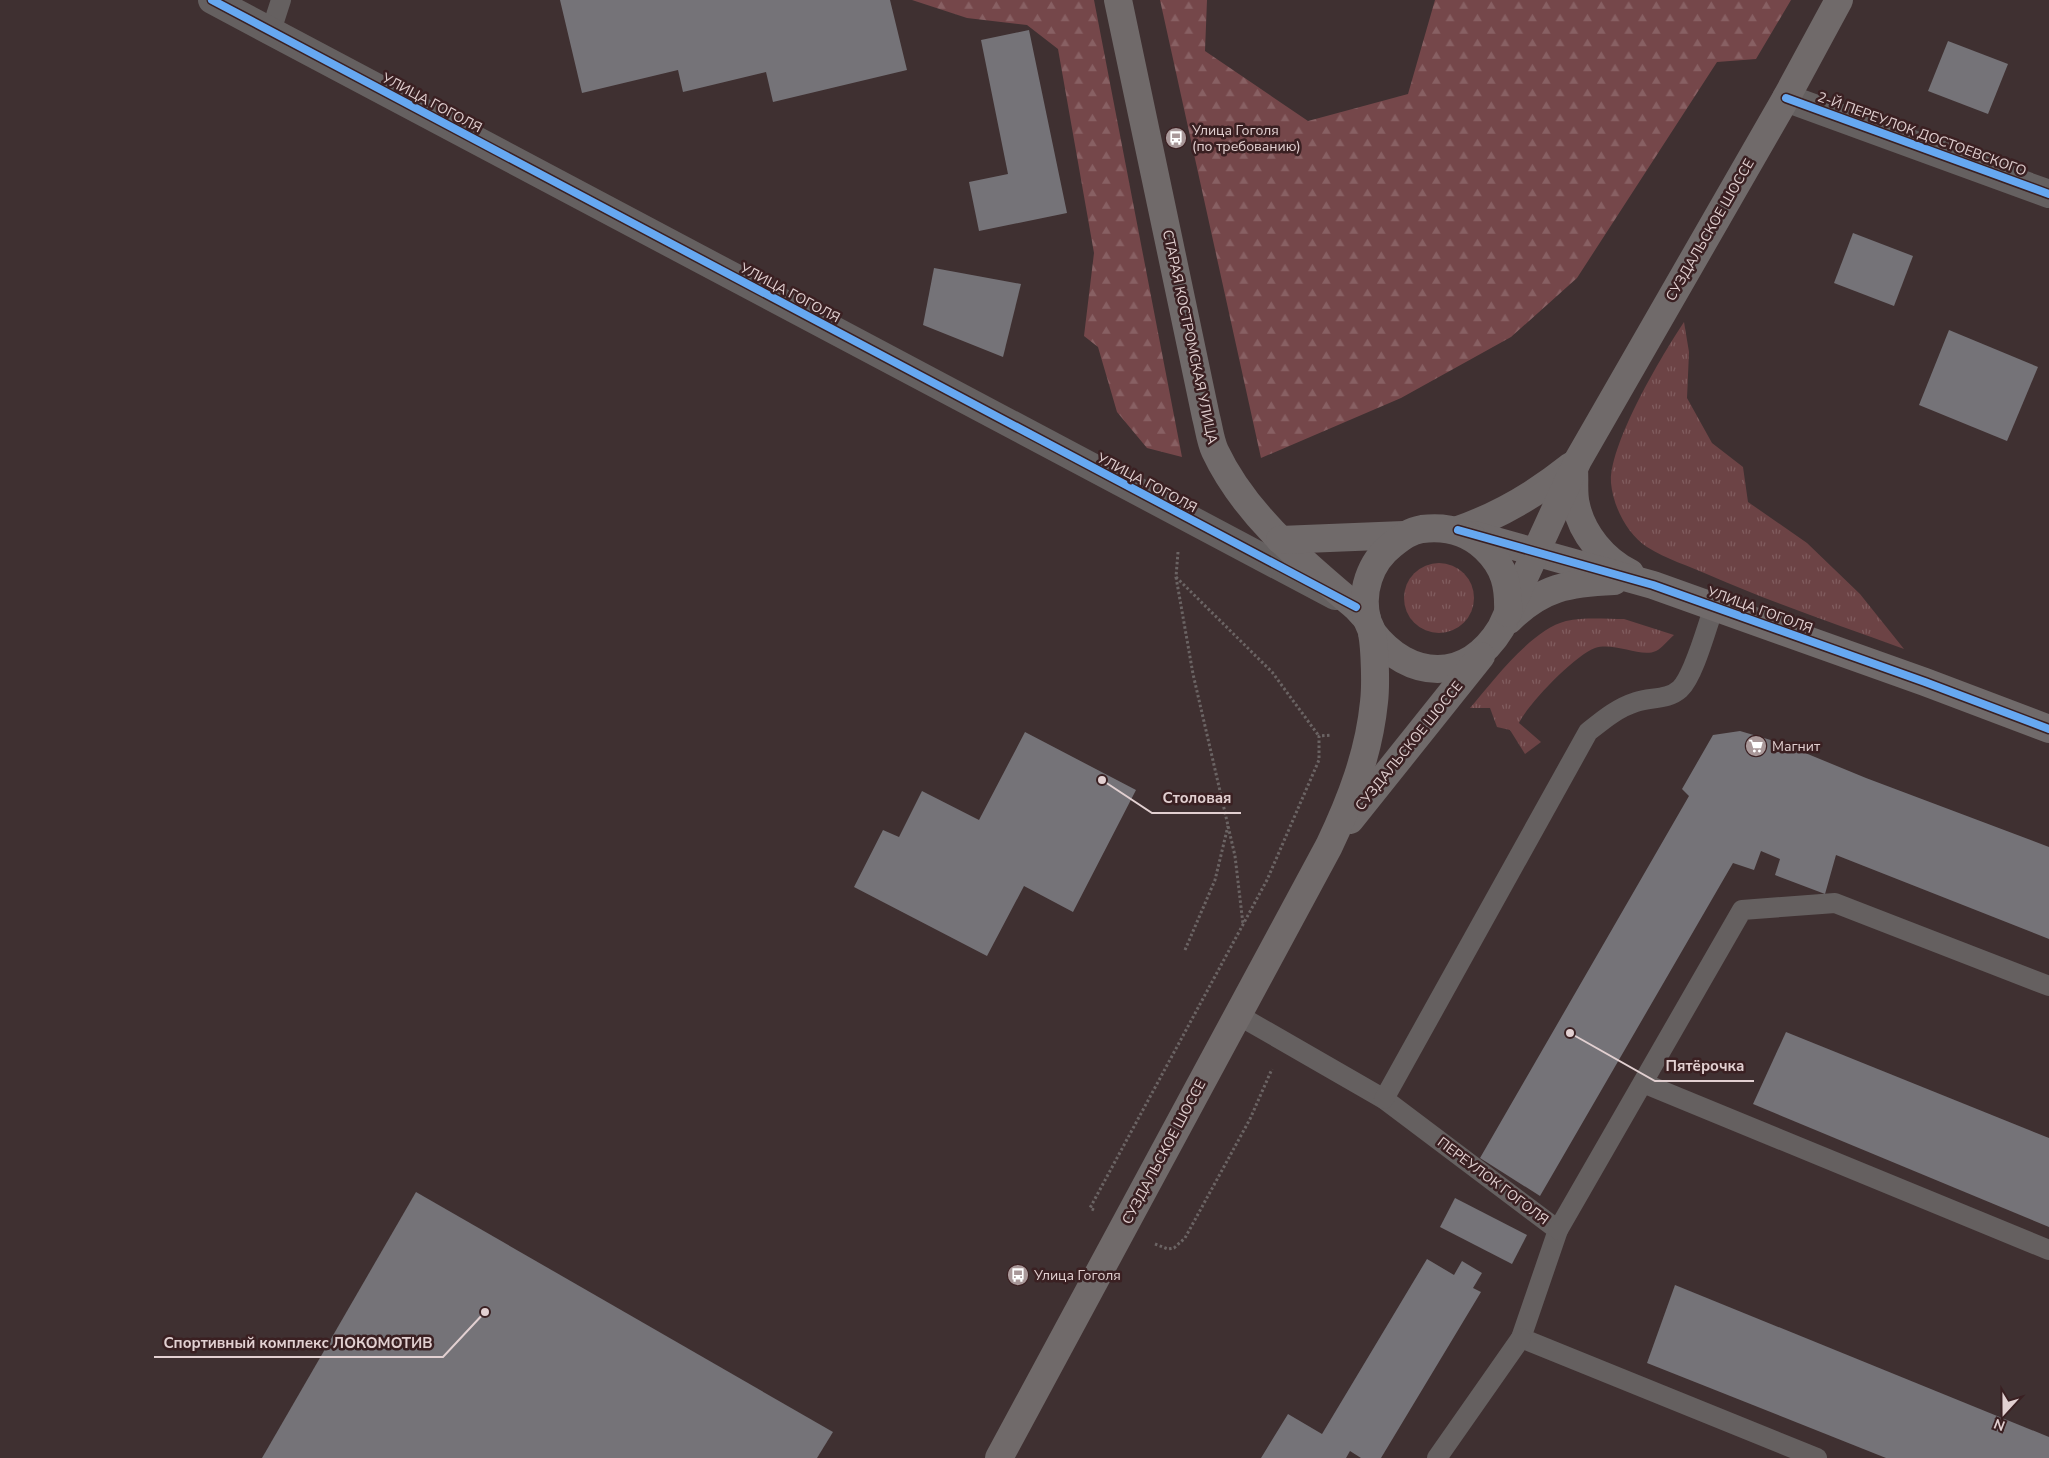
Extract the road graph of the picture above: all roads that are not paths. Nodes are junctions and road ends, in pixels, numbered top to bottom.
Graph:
1 (212, 0) edge
2 (281, 0) edge
3 (1118, 0) edge
4 (1839, 0) edge
5 (271, 31) junction
6 (1786, 98) junction
7 (2049, 194) edge
8 (1576, 464) junction
9 (1458, 530) junction
10 (1213, 533) junction
11 (1404, 535) junction
12 (1280, 540) junction
13 (1534, 552) junction
14 (1653, 585) junction
15 (1714, 607) junction
16 (1365, 619) junction
17 (1499, 629) junction
18 (2049, 729) edge
19 (1329, 846) junction
20 (2049, 986) edge
21 (1238, 1015) junction
22 (1643, 1083) junction
23 (1384, 1099) junction
24 (1558, 1230) junction
25 (2049, 1250) edge
26 (1521, 1338) junction
27 (998, 1458) edge
28 (1437, 1458) edge
29 (1817, 1458) edge

1 - 5 street, УЛИЦА ГОГОЛЯ
2 - 5 lane
3 - 12 main road, СТАРАЯ КОСТРОМСКАЯ УЛИЦА
4 - 6 main road, СУЗДАЛЬСКОЕ ШОССЕ
5 - 10 street, УЛИЦА ГОГОЛЯ
6 - 7 street, 2-Й ПЕРЕУЛОК ДОСТОЕВСКОГО
6 - 8 main road, СУЗДАЛЬСКОЕ ШОССЕ
8 - 9 main road, СУЗДАЛЬСКОЕ ШОССЕ
8 - 13 main road, СУЗДАЛЬСКОЕ ШОССЕ
8 - 14 main road
9 - 11 main road
9 - 13 main road, УЛИЦА ГОГОЛЯ
9 - 17 main road
10 - 12 street, УЛИЦА ГОГОЛЯ
10 - 16 street, УЛИЦА ГОГОЛЯ
11 - 12 main road, УЛИЦА ГОГОЛЯ
11 - 16 main road
12 - 16 main road, СТАРАЯ КОСТРОМСКАЯ УЛИЦА
13 - 14 main road, УЛИЦА ГОГОЛЯ
13 - 17 main road, СУЗДАЛЬСКОЕ ШОССЕ
14 - 15 main road, УЛИЦА ГОГОЛЯ
14 - 17 main road
15 - 18 main road, УЛИЦА ГОГОЛЯ
15 - 23 lane
16 - 17 main road
16 - 19 main road, СУЗДАЛЬСКОЕ ШОССЕ
17 - 19 main road, СУЗДАЛЬСКОЕ ШОССЕ
19 - 21 main road, СУЗДАЛЬСКОЕ ШОССЕ
20 - 22 lane
21 - 23 lane, ПЕРЕУЛОК ГОГОЛЯ
21 - 27 main road, СУЗДАЛЬСКОЕ ШОССЕ
22 - 24 lane
22 - 25 lane
23 - 24 lane, ПЕРЕУЛОК ГОГОЛЯ
24 - 26 lane, ПЕРЕУЛОК ГОГОЛЯ
26 - 28 lane, ПЕРЕУЛОК ГОГОЛЯ
26 - 29 lane

